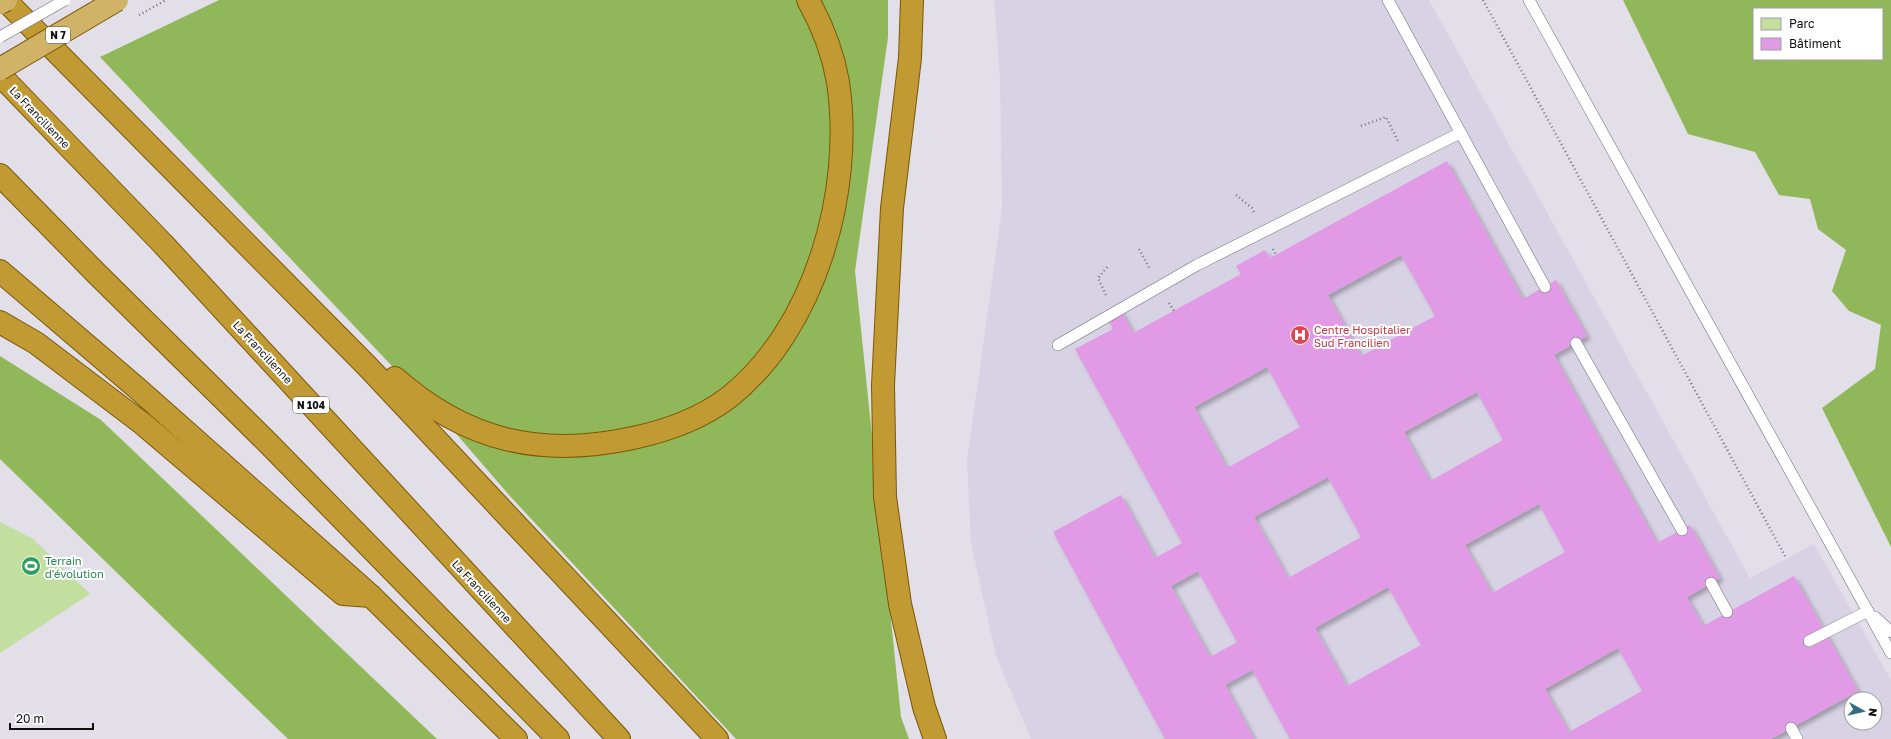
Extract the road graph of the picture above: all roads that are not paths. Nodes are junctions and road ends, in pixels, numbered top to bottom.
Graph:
1 (6, 0) edge
2 (64, 0) edge
3 (117, 0) edge
4 (808, 0) edge
5 (912, 0) edge
6 (1388, 0) edge
7 (1529, 0) edge
8 (0, 3) edge
9 (0, 38) edge
10 (0, 69) edge
11 (0, 75) edge
12 (1460, 133) junction
13 (0, 175) edge
14 (0, 271) edge
15 (1544, 287) dead end
16 (0, 322) edge
17 (1576, 343) dead end
18 (1058, 345) dead end
19 (368, 367) junction
20 (1682, 530) dead end
21 (1711, 583) dead end
22 (371, 596) junction
23 (1868, 611) junction
24 (1727, 612) dead end
25 (1891, 632) edge
26 (1809, 641) dead end
27 (1891, 653) edge
28 (1791, 728) dead end
29 (516, 739) edge
30 (558, 739) edge
31 (618, 739) edge
32 (717, 739) edge
33 (935, 739) edge
34 (1797, 739) edge

1 - 8 main road, bridge
1 - 19 highway
2 - 9 lane, bridge
3 - 10 main road, N 7, bridge
4 - 19 highway
5 - 33 highway
6 - 12 lane
7 - 23 lane
11 - 31 highway, La Francilienne / N 104
12 - 15 lane
12 - 18 lane
13 - 30 highway
14 - 22 highway
16 - 22 highway
17 - 20 lane
19 - 32 highway
21 - 24 lane
22 - 29 highway
23 - 25 lane
23 - 26 lane
23 - 27 lane
28 - 34 lane

